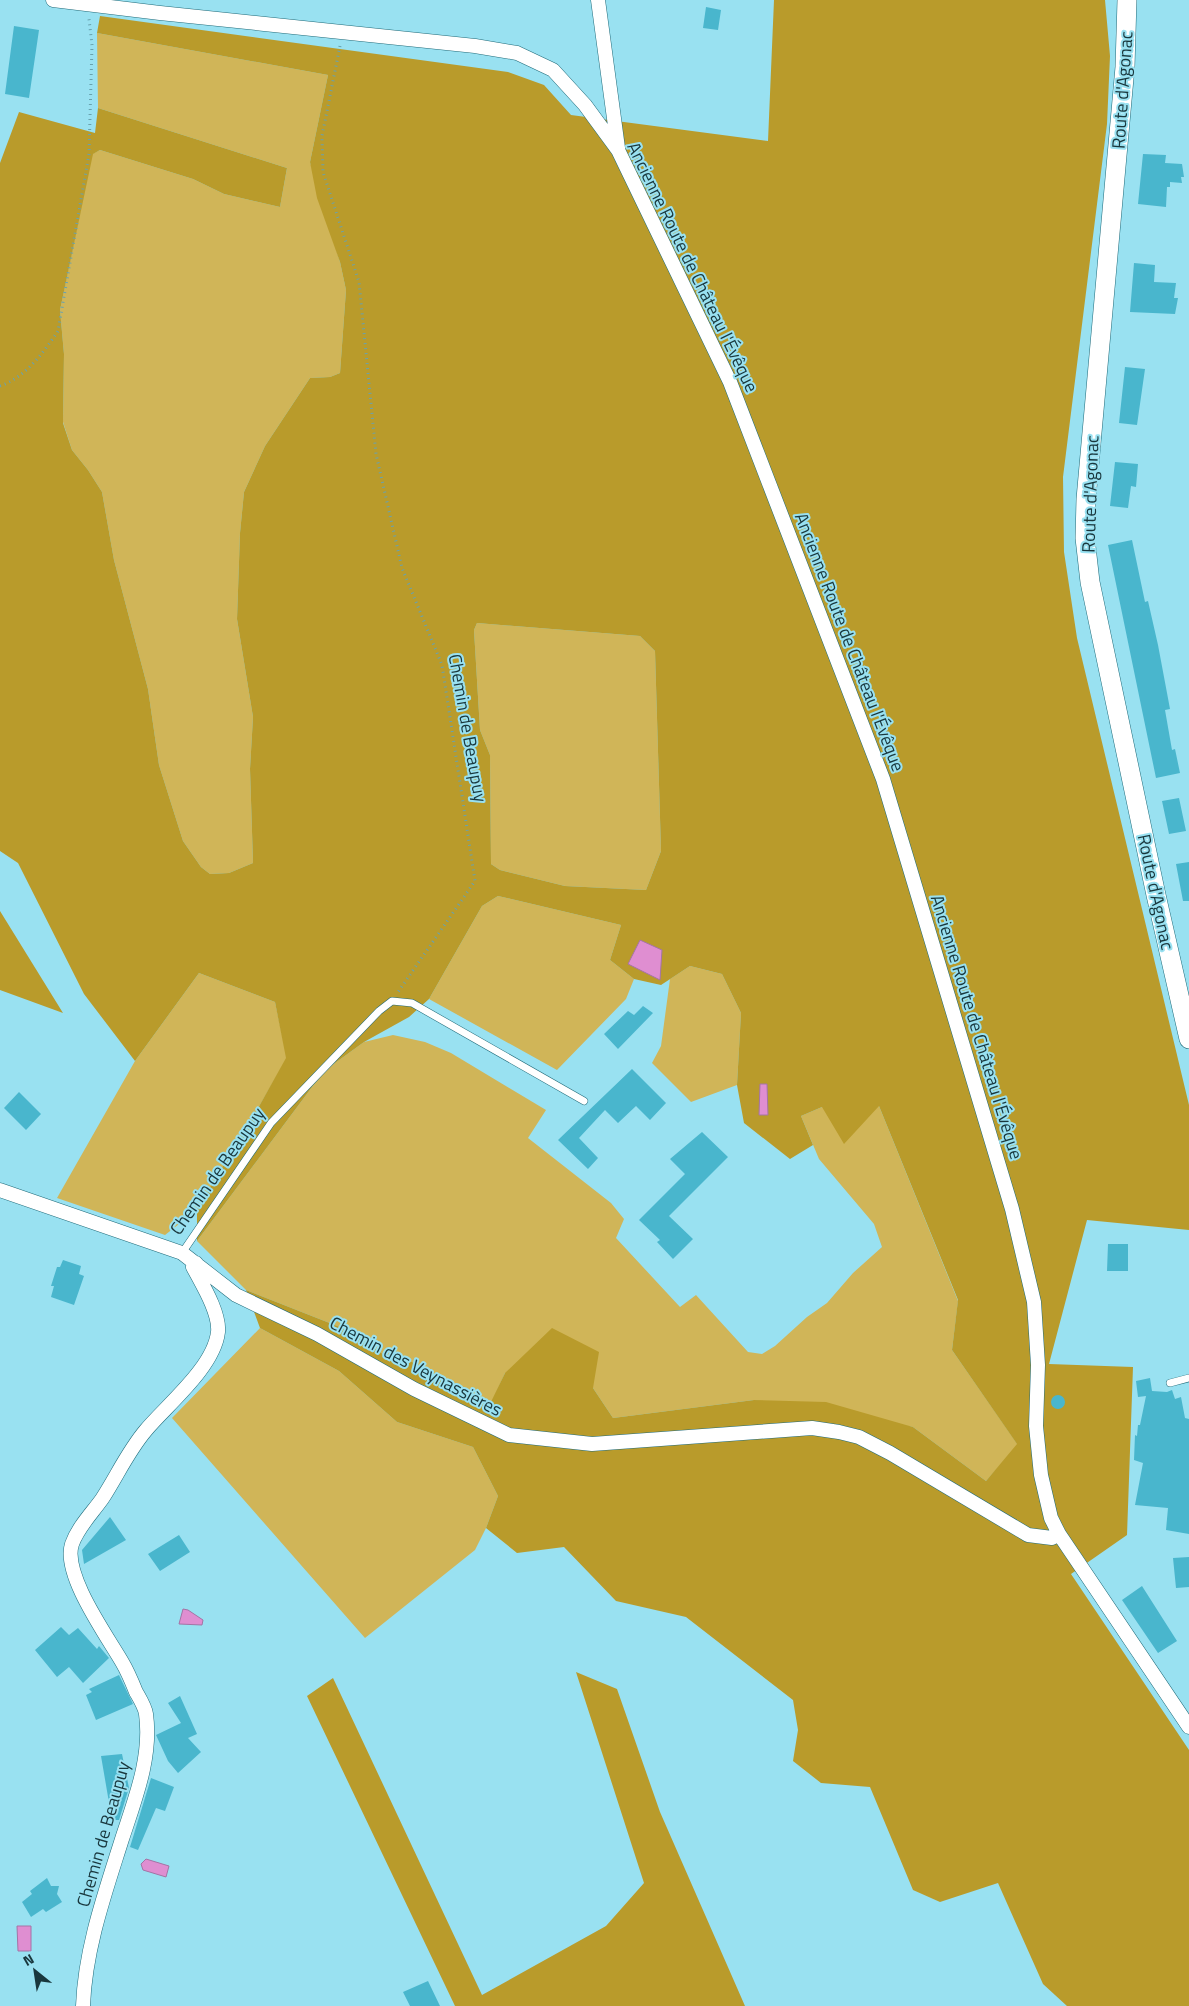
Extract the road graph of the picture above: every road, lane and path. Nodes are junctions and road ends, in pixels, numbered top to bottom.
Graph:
1 (53, 0) edge
2 (598, 0) edge
3 (1127, 0) edge
4 (87, 5) junction
5 (342, 33) junction
6 (618, 150) junction
7 (0, 386) edge
8 (392, 1000) junction
9 (1189, 1038) edge
10 (584, 1101) dead end
11 (0, 1190) edge
12 (182, 1253) junction
13 (196, 1263) junction
14 (1189, 1378) edge
15 (1170, 1383) dead end
16 (1059, 1534) junction
17 (1189, 1727) edge
18 (83, 2006) edge

1 - 4 street, Ancienne Route de Château l'Évêque
2 - 6 street
3 - 9 main road, Route d'Agonac
4 - 5 street, Ancienne Route de Château l'Évêque
4 - 7 path
5 - 6 street, Ancienne Route de Château l'Évêque
5 - 8 path, Chemin de Beaupuy
6 - 16 street, Ancienne Route de Château l'Évêque
8 - 10 lane
8 - 12 lane, Chemin de Beaupuy
11 - 12 street, Chemin des Veynassières
12 - 13 street, Chemin des Veynassières
13 - 16 street, Chemin des Veynassières
13 - 18 street, Chemin de Beaupuy
14 - 15 lane
16 - 17 street, Ancienne Route de Château l'Évêque

